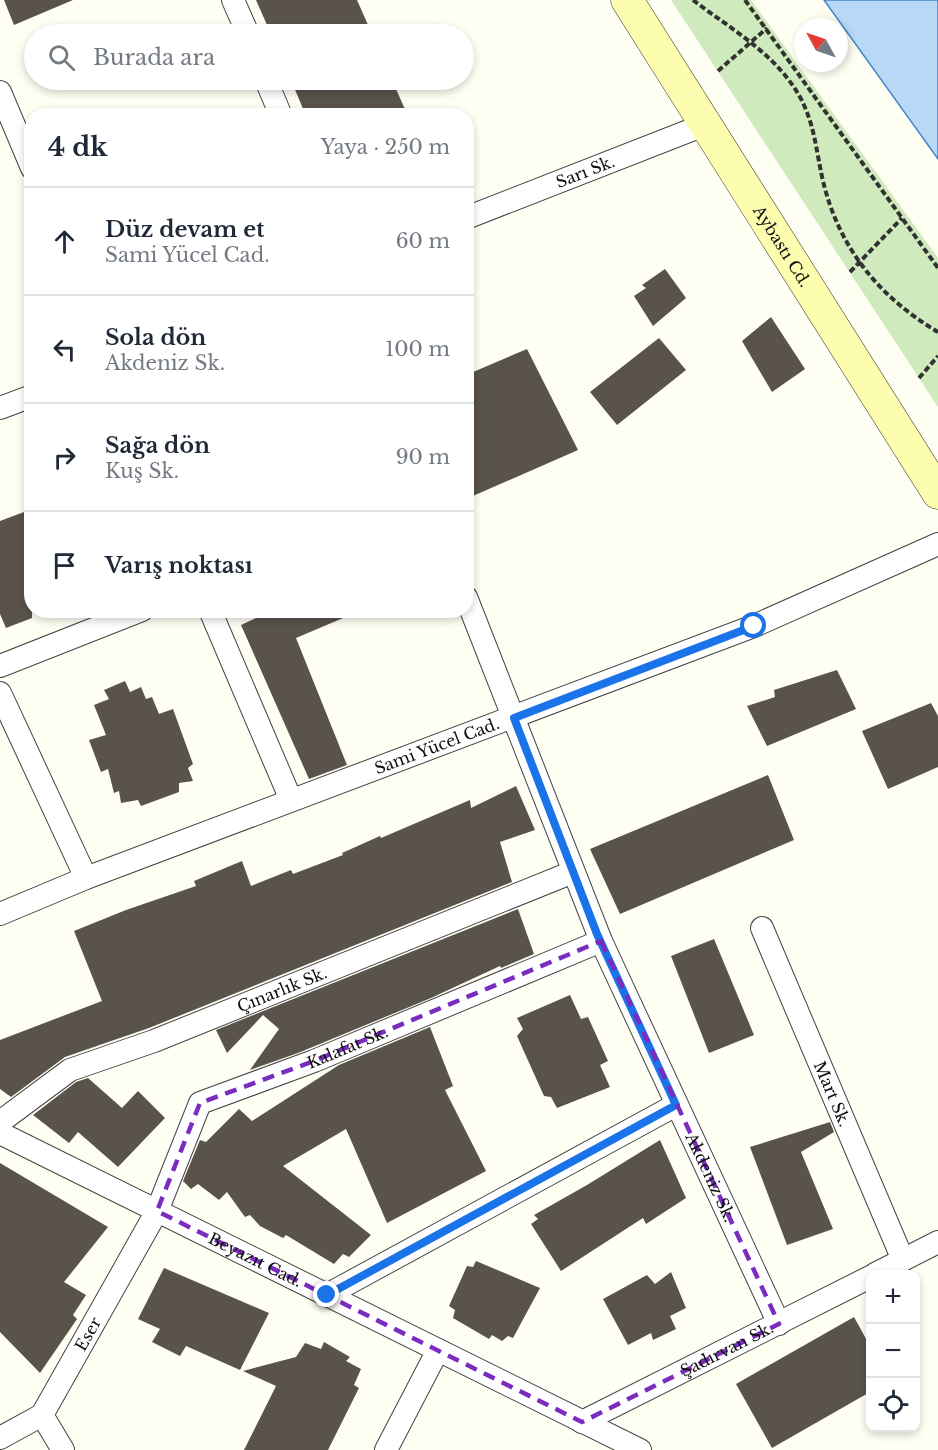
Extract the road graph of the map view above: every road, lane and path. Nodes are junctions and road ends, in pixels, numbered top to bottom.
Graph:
1 (233, 0) edge
2 (627, 0) edge
3 (693, 0) edge
4 (745, 0) edge
5 (244, 24) edge
6 (767, 28) junction
7 (751, 42) junction
8 (718, 70) dead end
9 (270, 90) edge
10 (0, 92) edge
11 (278, 108) edge
12 (704, 125) junction
13 (24, 149) edge
14 (474, 215) edge
15 (902, 218) junction
16 (860, 262) junction
17 (938, 268) edge
18 (850, 272) dead end
19 (938, 332) edge
20 (938, 356) edge
21 (919, 378) dead end
22 (24, 399) edge
23 (0, 408) edge
24 (938, 493) edge
25 (938, 544) edge
26 (474, 617) edge
27 (121, 618) edge
28 (213, 618) edge
29 (0, 666) edge
30 (0, 693) edge
31 (514, 718) junction
32 (291, 800) junction
33 (573, 872) junction
34 (86, 878) junction
35 (0, 914) edge
36 (762, 928) dead end
37 (601, 941) junction
38 (676, 1105) junction
39 (0, 1122) edge
40 (0, 1133) edge
41 (157, 1211) junction
42 (938, 1242) edge
43 (903, 1260) junction
44 (884, 1270) edge
45 (866, 1279) edge
46 (327, 1295) junction
47 (779, 1324) junction
48 (438, 1350) junction
49 (42, 1415) junction
50 (582, 1422) junction
51 (0, 1438) edge
52 (63, 1450) edge
53 (386, 1450) edge
54 (639, 1450) edge

1 - 5 street
2 - 12 main road, Aybastı Cd.
3 - 7 path
4 - 6 path
6 - 7 path
6 - 15 path
7 - 8 path
7 - 16 path
9 - 11 street
10 - 13 street
12 - 14 street, Sarı Sk.
12 - 24 main road, Aybastı Cd.
15 - 16 path
15 - 17 path
16 - 18 path
16 - 19 path
20 - 21 path
22 - 23 street
25 - 31 street, Sami Yücel Cad.
26 - 31 street, Akdeniz Sk.
27 - 29 street
28 - 32 street
30 - 34 street
31 - 32 street, Sami Yücel Cad.
31 - 33 street, Akdeniz Sk.
32 - 34 street, Sami Yücel Cad.
33 - 37 street, Akdeniz Sk.
33 - 39 street, Çınarlık Sk.
34 - 35 street, Sami Yücel Cad.
36 - 43 street, Mart Sk.
37 - 38 street, Akdeniz Sk.
37 - 41 street, Kalafat Sk.
38 - 46 street
38 - 47 street, Akdeniz Sk.
40 - 41 street, Beyazıt Cad.
41 - 46 street, Beyazıt Cad.
41 - 49 street, Eser
42 - 43 street
43 - 44 street
45 - 47 street, Şadırvan Sk.
46 - 48 street, Beyazıt Cad.
47 - 50 street, Şadırvan Sk.
48 - 50 street, Beyazıt Cad.
48 - 53 street
49 - 51 street
49 - 52 street
50 - 54 street, Beyazıt Cad.

